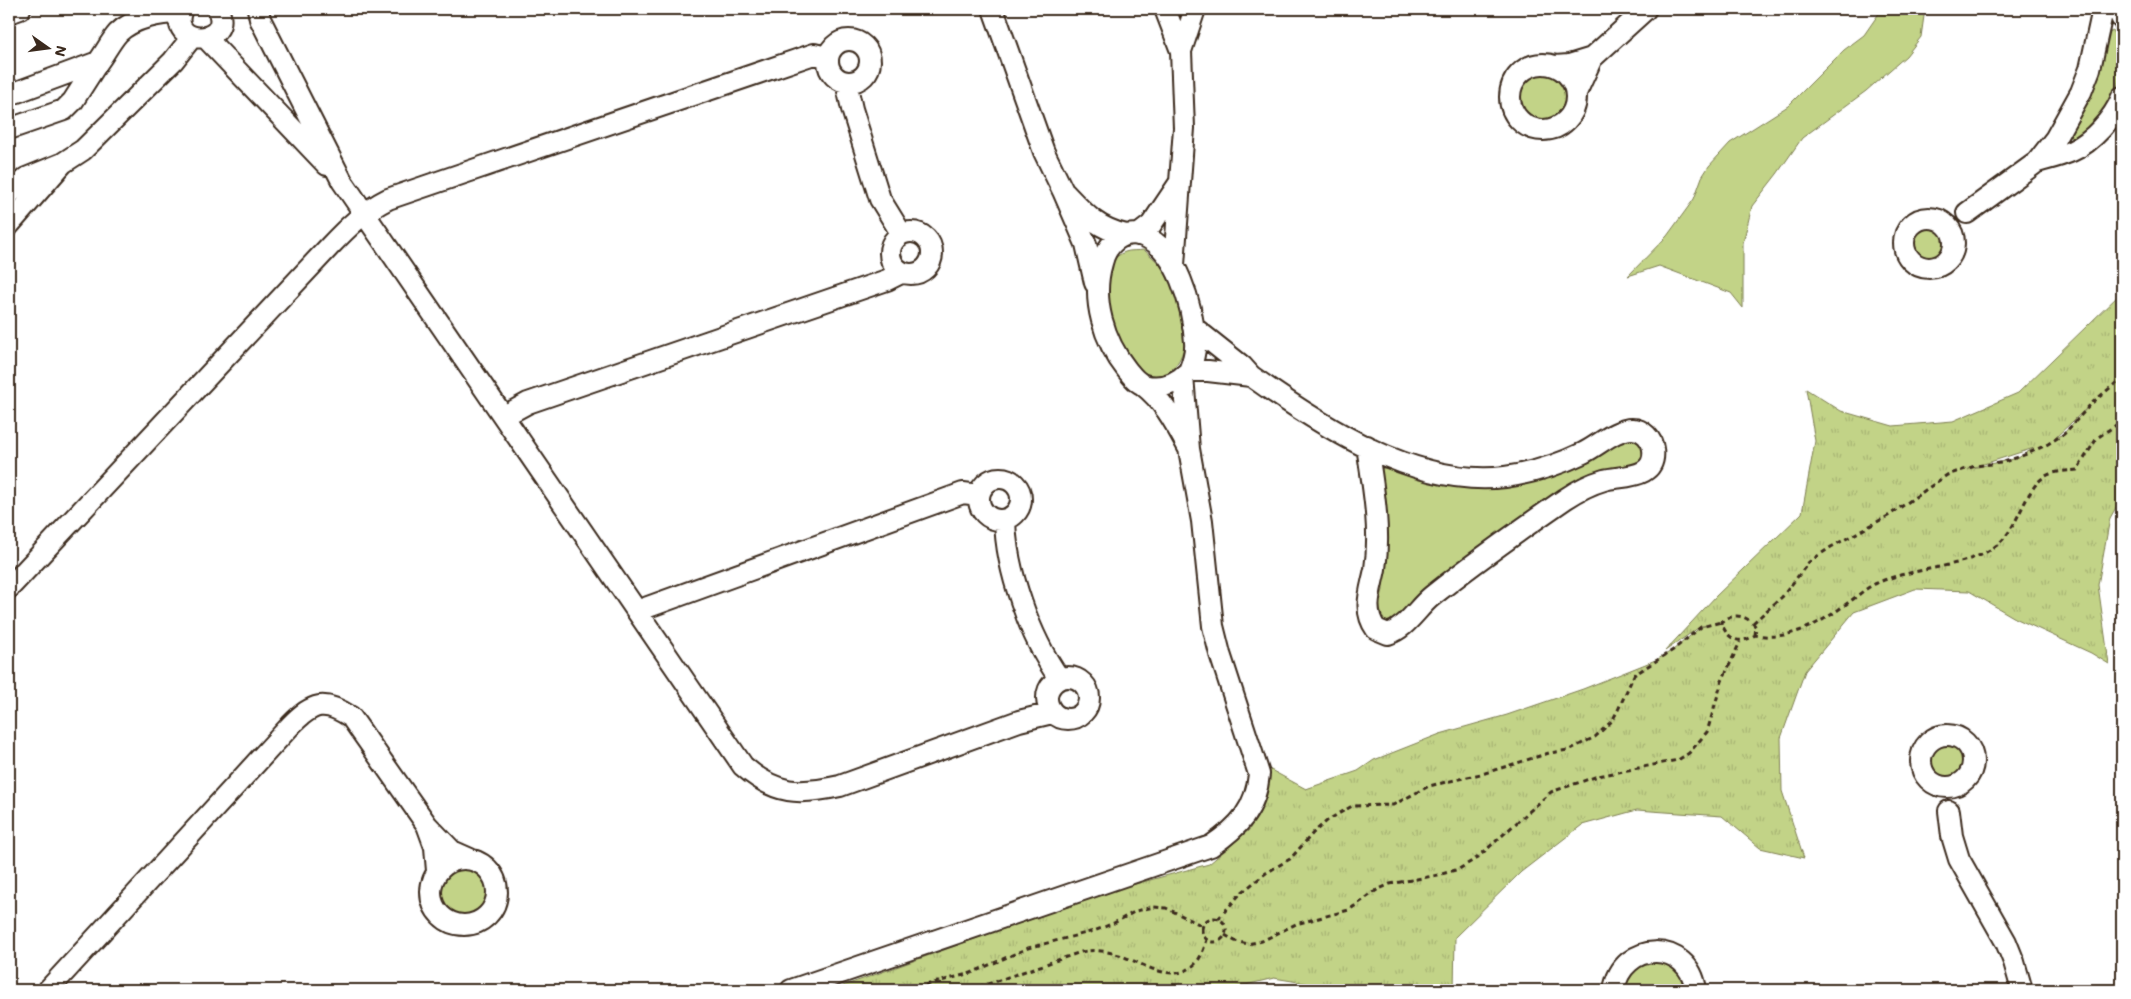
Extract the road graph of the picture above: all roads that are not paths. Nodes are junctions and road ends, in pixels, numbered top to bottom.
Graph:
1 (20, 9) edge
2 (218, 9) edge
3 (258, 9) edge
4 (993, 9) edge
5 (1165, 9) edge
6 (1195, 9) edge
7 (1646, 9) edge
8 (2102, 9) edge
9 (2116, 9) edge
10 (181, 11) edge
11 (9, 12) edge
12 (2122, 19) edge
13 (198, 37) junction
14 (1181, 51) junction
15 (827, 57) junction
16 (1592, 58) junction
17 (98, 62) junction
18 (1554, 66) junction
19 (846, 82) junction
20 (1576, 93) junction
21 (9, 95) edge
22 (2122, 97) edge
23 (9, 129) edge
24 (2037, 162) junction
25 (63, 163) junction
26 (342, 181) junction
27 (1180, 182) junction
28 (1063, 191) junction
29 (9, 194) edge
30 (364, 213) junction
31 (1967, 213) junction
32 (1938, 219) junction
33 (9, 225) edge
34 (901, 233) junction
35 (1132, 235) junction
36 (1955, 240) junction
37 (1174, 265) junction
38 (901, 273) junction
39 (1097, 292) junction
40 (1193, 327) junction
41 (1186, 374) junction
42 (1251, 376) junction
43 (1143, 385) junction
44 (504, 416) junction
45 (1367, 446) junction
46 (1190, 449) junction
47 (979, 495) junction
48 (1004, 520) junction
49 (9, 588) edge
50 (637, 611) junction
51 (1059, 678) junction
52 (1052, 713) junction
53 (1934, 784) junction
54 (1962, 784) junction
55 (1949, 811) junction
56 (427, 825) junction
57 (470, 859) junction
58 (437, 872) junction
59 (48, 990) edge
60 (791, 990) edge
61 (1614, 990) edge
62 (1696, 990) edge
63 (2022, 990) edge

1 - 11 street
2 - 13 street
3 - 26 street
4 - 28 street
5 - 14 street
6 - 14 street
7 - 16 street
8 - 24 street
9 - 12 street
10 - 13 street
10 - 17 street
13 - 25 street
13 - 26 street
14 - 27 street
15 - 19 street
15 - 19 street
15 - 30 street
16 - 18 street
16 - 20 street
17 - 21 street
17 - 23 street
18 - 20 street
18 - 20 street
19 - 34 street
22 - 24 street
24 - 31 street
25 - 29 street
25 - 33 street
26 - 30 street
27 - 35 street
27 - 37 street
28 - 35 street
28 - 39 street
30 - 44 street
30 - 49 street
31 - 32 street
31 - 36 street
32 - 36 street
32 - 36 street
34 - 38 street
34 - 38 street
35 - 37 street
35 - 39 street
37 - 40 street
38 - 44 street
39 - 43 street
40 - 41 street
40 - 42 street
41 - 42 street
41 - 43 street
41 - 46 street
42 - 45 street
43 - 46 street
44 - 50 street
45 - 45 street
46 - 60 street
47 - 48 street
47 - 48 street
47 - 50 street
48 - 51 street
50 - 52 street
51 - 52 street
51 - 52 street
53 - 54 street
53 - 54 street
53 - 55 street
54 - 55 street
55 - 63 street
56 - 57 street
56 - 58 street
56 - 59 street
57 - 58 street
57 - 58 street
61 - 62 street

